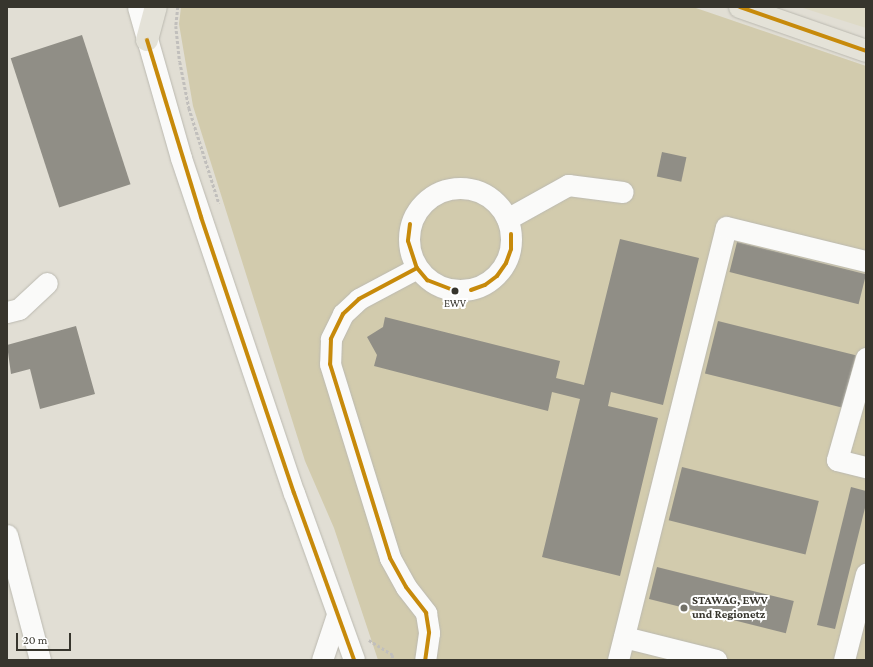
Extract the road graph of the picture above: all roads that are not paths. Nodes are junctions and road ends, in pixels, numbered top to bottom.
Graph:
1 (138, 7) edge
2 (156, 7) edge
3 (740, 7) edge
4 (147, 40) junction
5 (866, 51) edge
6 (623, 192) dead end
7 (507, 219) junction
8 (866, 261) edge
9 (417, 268) junction
10 (47, 282) dead end
11 (7, 312) edge
12 (866, 358) edge
13 (866, 467) edge
14 (7, 535) edge
15 (866, 574) edge
16 (337, 615) junction
17 (624, 637) junction
18 (40, 660) edge
19 (322, 660) edge
20 (354, 660) edge
21 (425, 660) edge
22 (618, 660) edge
23 (716, 660) edge
24 (844, 660) edge

1 - 4 street
2 - 4 main road
3 - 5 main road
4 - 16 street
6 - 7 street
7 - 9 street
7 - 9 street
8 - 17 street
9 - 21 street
10 - 11 street
12 - 13 street
14 - 18 street
15 - 24 street
16 - 19 street
16 - 20 street
17 - 22 street
17 - 23 street

